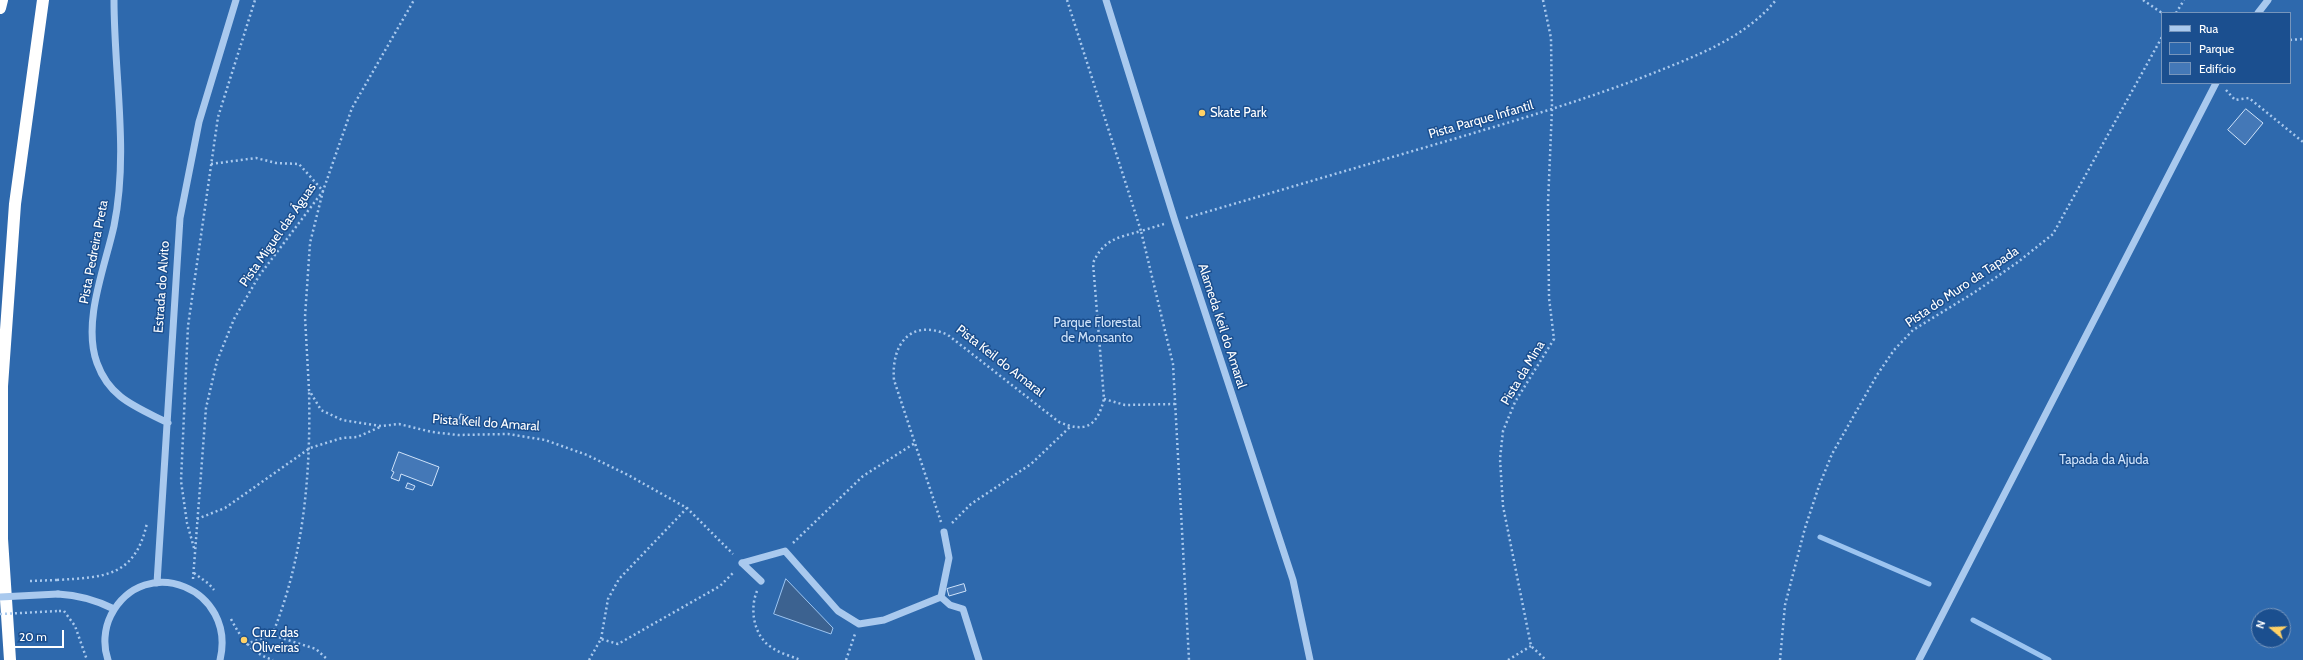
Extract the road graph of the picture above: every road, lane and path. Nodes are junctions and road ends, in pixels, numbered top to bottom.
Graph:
1 (2, 0) edge
2 (43, 0) edge
3 (114, 0) edge
4 (236, 0) edge
5 (255, 0) edge
6 (414, 0) edge
7 (1067, 0) edge
8 (1106, 0) edge
9 (1543, 0) edge
10 (1776, 0) edge
11 (2143, 0) edge
12 (2184, 0) edge
13 (2268, 0) edge
14 (0, 8) edge
15 (2161, 12) edge
16 (2177, 12) edge
17 (2259, 12) edge
18 (2161, 39) edge
19 (2303, 39) edge
20 (2291, 40) edge
21 (2161, 44) edge
22 (2156, 48) junction
23 (2215, 84) edge
24 (2224, 89) dead end
25 (1552, 109) junction
26 (2303, 142) edge
27 (211, 164) junction
28 (323, 191) junction
29 (1175, 221) junction
30 (1141, 231) junction
31 (309, 390) junction
32 (1104, 399) junction
33 (1176, 404) junction
34 (168, 423) junction
35 (381, 426) junction
36 (1070, 427) junction
37 (915, 443) junction
38 (310, 448) junction
39 (687, 508) junction
40 (148, 517) dead end
41 (197, 519) junction
42 (944, 532) junction
43 (195, 550) junction
44 (785, 551) junction
45 (742, 563) junction
46 (193, 572) junction
47 (57, 580) dead end
48 (761, 581) joint
49 (157, 583) junction
50 (192, 589) junction
51 (217, 594) dead end
52 (0, 597) edge
53 (941, 597) junction
54 (114, 609) junction
55 (227, 612) dead end
56 (0, 614) edge
57 (859, 624) junction
58 (272, 635) junction
59 (601, 639) junction
60 (246, 644) junction
61 (1532, 646) junction
62 (10, 660) edge
63 (87, 660) edge
64 (108, 660) edge
65 (220, 660) edge
66 (272, 660) edge
67 (328, 660) edge
68 (589, 660) edge
69 (801, 660) edge
70 (846, 660) edge
71 (979, 660) edge
72 (1189, 660) edge
73 (1310, 660) edge
74 (1508, 660) edge
75 (1546, 660) edge
76 (1780, 660) edge
77 (1919, 660) edge

1 - 14 highway
2 - 62 highway
3 - 34 street, Pista Pedreira Preta
4 - 34 street, Estrada do Alvito
5 - 27 path
6 - 28 path, Pista Miguel das Águas
7 - 30 path
8 - 29 street, Alameda Keil do Amaral
9 - 25 path, Pista da Mina
10 - 25 path, Pista Parque Infantil
11 - 15 path
12 - 16 path
13 - 17 street
18 - 22 path, Pista do Muro da Tapada
19 - 20 path
21 - 22 path
22 - 76 path, Pista do Muro da Tapada
23 - 77 street
24 - 26 path
25 - 29 path, Pista Parque Infantil
25 - 61 path, Pista da Mina
27 - 28 path
27 - 43 path
28 - 31 path, Pista Keil do Amaral
28 - 41 path, Pista Miguel das Águas
29 - 30 path, Pista Parque Infantil
29 - 73 street, Alameda Keil do Amaral
30 - 32 path
30 - 33 path
31 - 35 path, Pista Keil do Amaral
31 - 38 path
32 - 33 path
32 - 36 path
33 - 72 path
34 - 49 street, Estrada do Alvito
35 - 38 path
35 - 39 path, Pista Keil do Amaral
36 - 37 path, Pista Keil do Amaral
36 - 42 path
37 - 42 path, Pista Keil do Amaral
37 - 44 path
38 - 41 path
38 - 58 path
39 - 45 path, Pista Keil do Amaral
39 - 59 path
40 - 47 path
41 - 43 path, Pista Miguel das Águas
42 - 53 street
43 - 46 path, Pista Miguel das Águas
44 - 45 street
44 - 57 street
45 - 48 street
45 - 59 path
46 - 50 path, Pista Miguel das Águas
46 - 51 path
48 - 69 path
49 - 50 street
49 - 54 street
50 - 65 street
52 - 54 street, bridge
53 - 57 street
53 - 71 street
54 - 64 street
55 - 60 path
56 - 63 path, bridge
57 - 70 path
58 - 60 path
58 - 67 path
59 - 68 path
60 - 66 path
61 - 74 path
61 - 75 path

